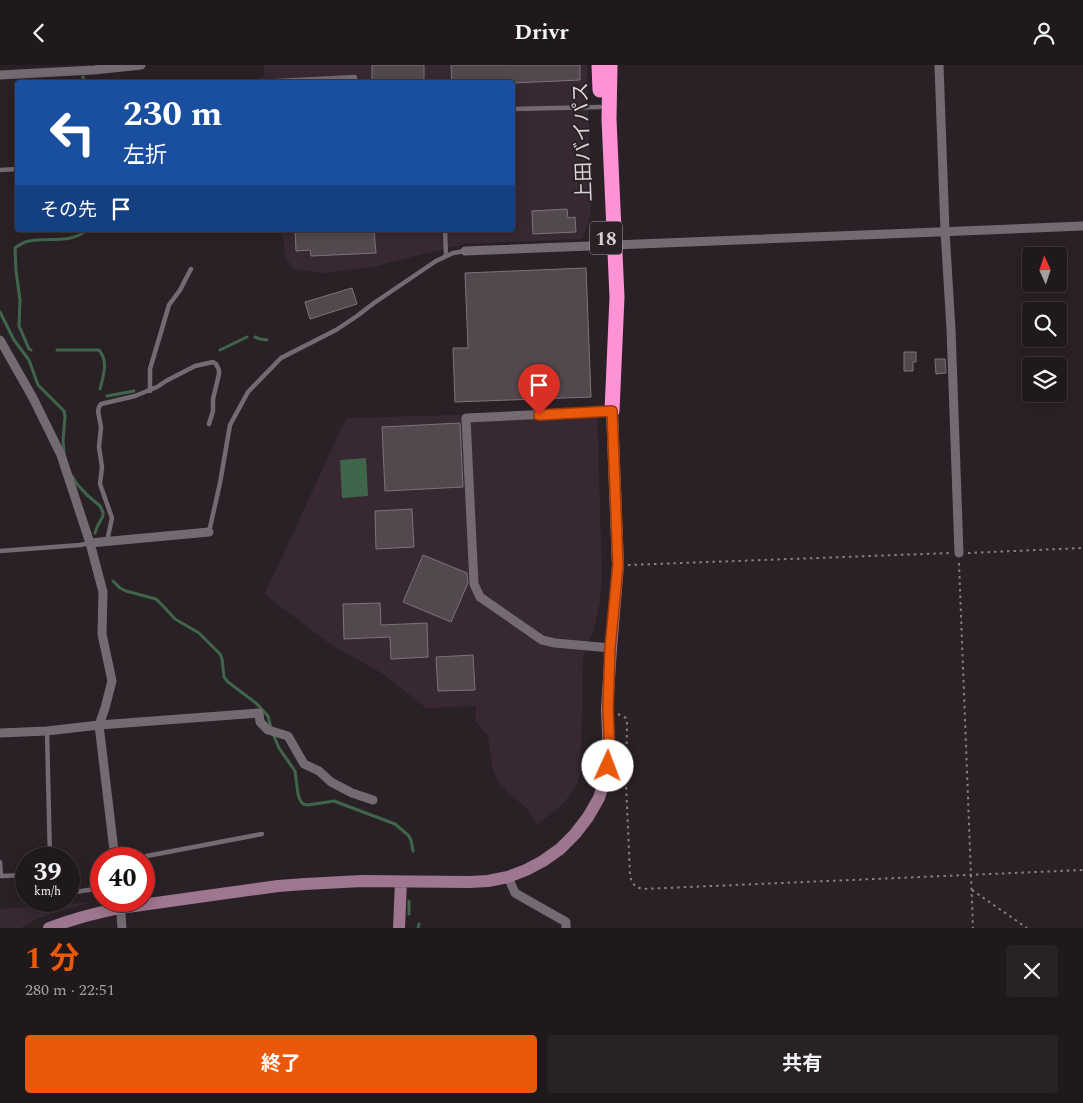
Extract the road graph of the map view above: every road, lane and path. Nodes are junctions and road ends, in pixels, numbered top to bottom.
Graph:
1 (141, 65) edge
2 (599, 65) edge
3 (610, 65) edge
4 (939, 65) edge
5 (0, 75) edge
6 (297, 80) edge
7 (355, 80) edge
8 (600, 107) junction
9 (515, 109) edge
10 (15, 169) edge
11 (0, 170) edge
12 (1083, 226) edge
13 (945, 231) junction
14 (445, 232) edge
15 (610, 245) junction
16 (465, 251) joint
17 (446, 256) junction
18 (191, 269) dead end
19 (0, 340) edge
20 (150, 391) junction
21 (612, 411) junction
22 (209, 424) dead end
23 (209, 532) joint
24 (107, 541) junction
25 (90, 543) junction
26 (1083, 548) edge
27 (0, 551) edge
28 (959, 553) junction
29 (618, 565) junction
30 (610, 648) junction
31 (608, 709) junction
32 (99, 725) junction
33 (47, 731) junction
34 (0, 733) edge
35 (373, 800) dead end
36 (262, 834) dead end
37 (50, 847) edge
38 (114, 847) edge
39 (155, 854) edge
40 (0, 862) edge
41 (1083, 871) edge
42 (15, 875) edge
43 (970, 875) junction
44 (508, 877) junction
45 (401, 882) junction
46 (972, 890) junction
47 (155, 901) edge
48 (97, 912) edge
49 (121, 912) edge
50 (49, 928) edge
51 (122, 928) edge
52 (399, 928) edge
53 (566, 928) edge
54 (973, 928) edge
55 (1027, 928) edge

1 - 5 street
2 - 8 highway, 上田バイパス / 18
3 - 15 highway, 上田バイパス / 18
4 - 13 street
6 - 7 lane
8 - 9 lane
8 - 15 highway, 上田バイパス / 18
10 - 11 lane
12 - 13 street
13 - 15 street
13 - 28 street
14 - 17 lane
15 - 16 street
15 - 21 highway, 上田バイパス / 18
16 - 17 lane
17 - 23 lane
18 - 20 lane
19 - 25 street
20 - 22 lane
20 - 24 lane
21 - 29 street
21 - 30 street
23 - 24 street
24 - 25 street
25 - 27 lane
25 - 32 street
26 - 28 path
28 - 29 path
28 - 43 path
29 - 30 street
30 - 31 street
31 - 43 path
31 - 44 street
32 - 33 street
32 - 35 street
32 - 38 street
33 - 34 street
33 - 37 lane
36 - 39 lane
40 - 42 lane
41 - 43 path
43 - 46 path
44 - 45 street
44 - 53 street
45 - 47 street
45 - 52 street
46 - 54 path
46 - 55 path
48 - 50 street
49 - 51 street

